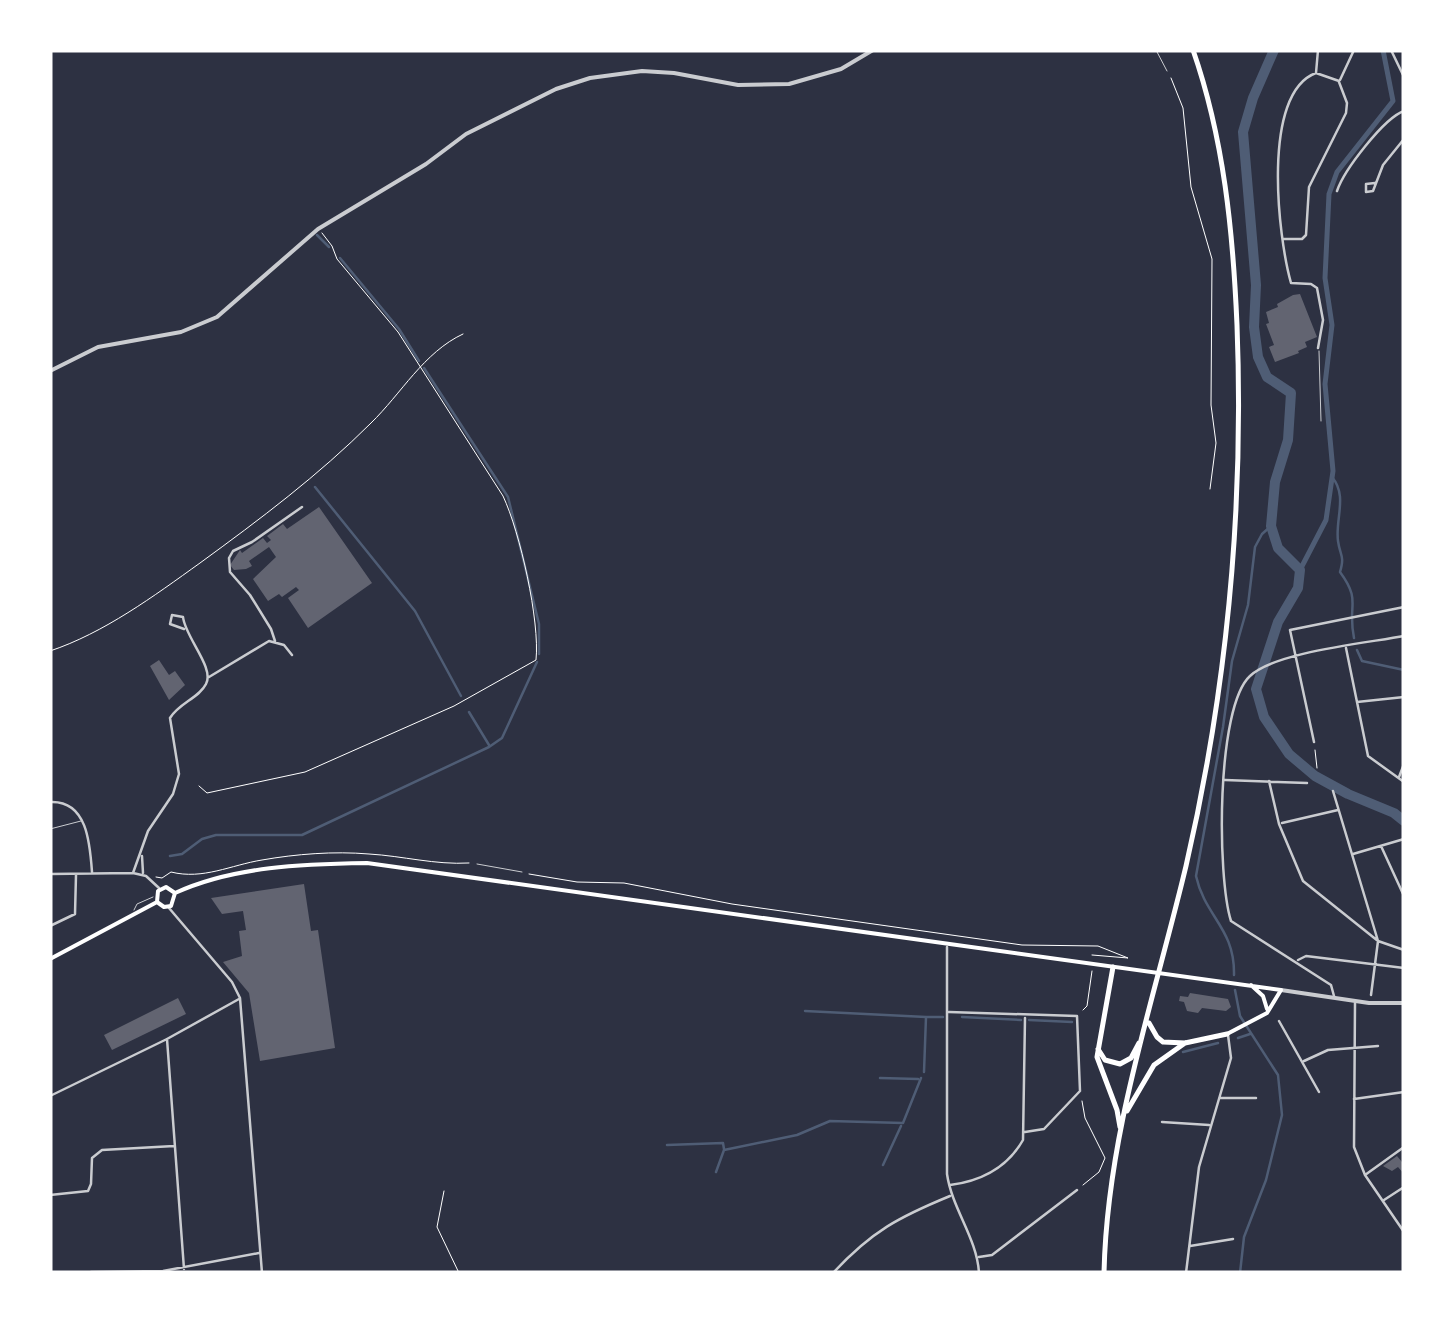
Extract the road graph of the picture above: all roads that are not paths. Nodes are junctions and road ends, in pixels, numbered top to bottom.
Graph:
1 (874, 50) edge
2 (1156, 50) edge
3 (1193, 50) edge
4 (1318, 50) edge
5 (1354, 50) edge
6 (1392, 50) edge
7 (1168, 70) road end
8 (1316, 73) junction
9 (1404, 78) edge
10 (1339, 81) junction
11 (1404, 111) edge
12 (1404, 139) edge
13 (1376, 183) dead end
14 (1337, 191) dead end
15 (1282, 239) junction
16 (1318, 348) joint
17 (50, 371) edge
18 (1321, 421) dead end
19 (302, 507) dead end
20 (1404, 607) edge
21 (184, 630) dead end
22 (1404, 636) edge
23 (275, 642) junction
24 (1346, 646) junction
25 (292, 655) dead end
26 (1298, 657) junction
27 (209, 678) junction
28 (1404, 697) edge
29 (1356, 702) junction
30 (1314, 742) road end
31 (1404, 764) edge
32 (1398, 778) junction
33 (1223, 780) junction
34 (1269, 781) junction
35 (1404, 782) edge
36 (1307, 783) dead end
37 (1333, 791) dead end
38 (50, 802) edge
39 (1339, 810) junction
40 (82, 820) junction
41 (1279, 824) junction
42 (50, 829) edge
43 (1404, 840) edge
44 (1381, 846) junction
45 (142, 851) junction
46 (1352, 854) junction
47 (477, 864) dead end
48 (522, 872) road end
49 (92, 873) junction
50 (133, 873) junction
51 (50, 874) edge
52 (76, 874) junction
53 (143, 874) junction
54 (1403, 888) edge
55 (160, 889) junction
56 (175, 894) junction
57 (1404, 896) edge
58 (156, 899) junction
59 (168, 907) junction
60 (50, 926) edge
61 (1378, 942) junction
62 (947, 945) junction
63 (1404, 950) edge
64 (50, 960) edge
65 (1297, 962) junction
66 (1375, 966) junction
67 (1113, 967) junction
68 (1404, 968) edge
69 (1251, 986) junction
70 (1271, 989) junction
71 (1281, 990) junction
72 (1372, 996) dead end
73 (240, 998) junction
74 (1334, 998) junction
75 (1355, 1002) junction
76 (1404, 1003) edge
77 (1268, 1009) junction
78 (948, 1012) junction
79 (1149, 1014) junction
80 (1025, 1016) junction
81 (1263, 1016) junction
82 (1279, 1021) dead end
83 (1144, 1034) junction
84 (1227, 1034) junction
85 (166, 1039) junction
86 (1185, 1043) junction
87 (1097, 1046) junction
88 (1378, 1046) dead end
89 (1354, 1048) junction
90 (1302, 1061) junction
91 (1319, 1092) dead end
92 (1404, 1092) edge
93 (50, 1096) edge
94 (1219, 1098) junction
95 (1256, 1098) dead end
96 (1353, 1099) junction
97 (1162, 1122) dead end
98 (1210, 1125) junction
99 (1121, 1126) junction
100 (1025, 1132) junction
101 (174, 1146) junction
102 (1404, 1147) edge
103 (1365, 1175) junction
104 (949, 1185) junction
105 (1404, 1186) edge
106 (1077, 1190) road end
107 (50, 1195) edge
108 (952, 1196) junction
109 (1382, 1200) junction
110 (1404, 1232) edge
111 (1233, 1239) dead end
112 (1188, 1246) junction
113 (260, 1253) junction
114 (978, 1257) junction
115 (184, 1269) junction
116 (92, 1272) edge
117 (262, 1273) edge
118 (833, 1273) edge
119 (978, 1273) edge
120 (1104, 1273) edge
121 (1186, 1273) edge

1 - 17 street
2 - 7 lane
3 - 79 highway
4 - 8 street
5 - 10 street
6 - 9 street
8 - 10 street
8 - 15 street
10 - 15 street
11 - 14 street
12 - 13 street
15 - 16 street
16 - 18 lane
19 - 23 street
20 - 26 street
21 - 27 street
22 - 24 street
23 - 25 street
23 - 27 street
24 - 26 street
24 - 29 street
26 - 30 street
26 - 33 street
27 - 45 street
28 - 29 street
29 - 32 street
31 - 32 street
32 - 35 street
33 - 34 street
33 - 65 street
34 - 36 street
34 - 41 street
37 - 39 street
38 - 40 street
39 - 41 street
39 - 46 street
40 - 42 lane
40 - 49 street
41 - 61 street
43 - 44 street
44 - 46 street
44 - 54 street
45 - 50 street
45 - 53 street
46 - 61 street
47 - 48 lane
49 - 50 street
49 - 52 street
50 - 53 street
51 - 52 street
52 - 60 street
53 - 55 street
54 - 57 street
55 - 56 main road
55 - 58 main road
56 - 59 main road
56 - 62 main road
58 - 59 main road
58 - 64 main road
59 - 73 street
61 - 63 street
61 - 66 street
62 - 67 main road
62 - 78 street
65 - 66 street
65 - 74 street
66 - 68 street
66 - 72 street
67 - 69 main road
67 - 87 highway
69 - 70 main road
69 - 77 main road
70 - 71 main road
70 - 77 main road
71 - 74 street
71 - 81 main road
73 - 85 street
73 - 113 street
74 - 75 street
75 - 76 street
75 - 89 street
77 - 81 main road
78 - 80 street
78 - 104 street
79 - 83 highway
79 - 86 highway
80 - 100 street
80 - 100 street
81 - 84 main road
82 - 90 street
83 - 87 highway
83 - 99 highway
84 - 86 highway
84 - 94 street
85 - 93 street
85 - 101 street
86 - 99 highway
87 - 99 highway
88 - 89 street
89 - 90 street
89 - 96 street
90 - 91 street
92 - 96 street
94 - 95 street
94 - 98 street
96 - 103 street
97 - 98 street
98 - 112 street
99 - 120 highway
100 - 104 street
101 - 107 street
101 - 115 street
102 - 103 street
103 - 109 street
104 - 108 street
105 - 109 street
106 - 114 street
108 - 114 street
108 - 118 street
109 - 110 street
111 - 112 street
112 - 121 street
113 - 115 street
113 - 117 street
114 - 119 street
115 - 116 street

